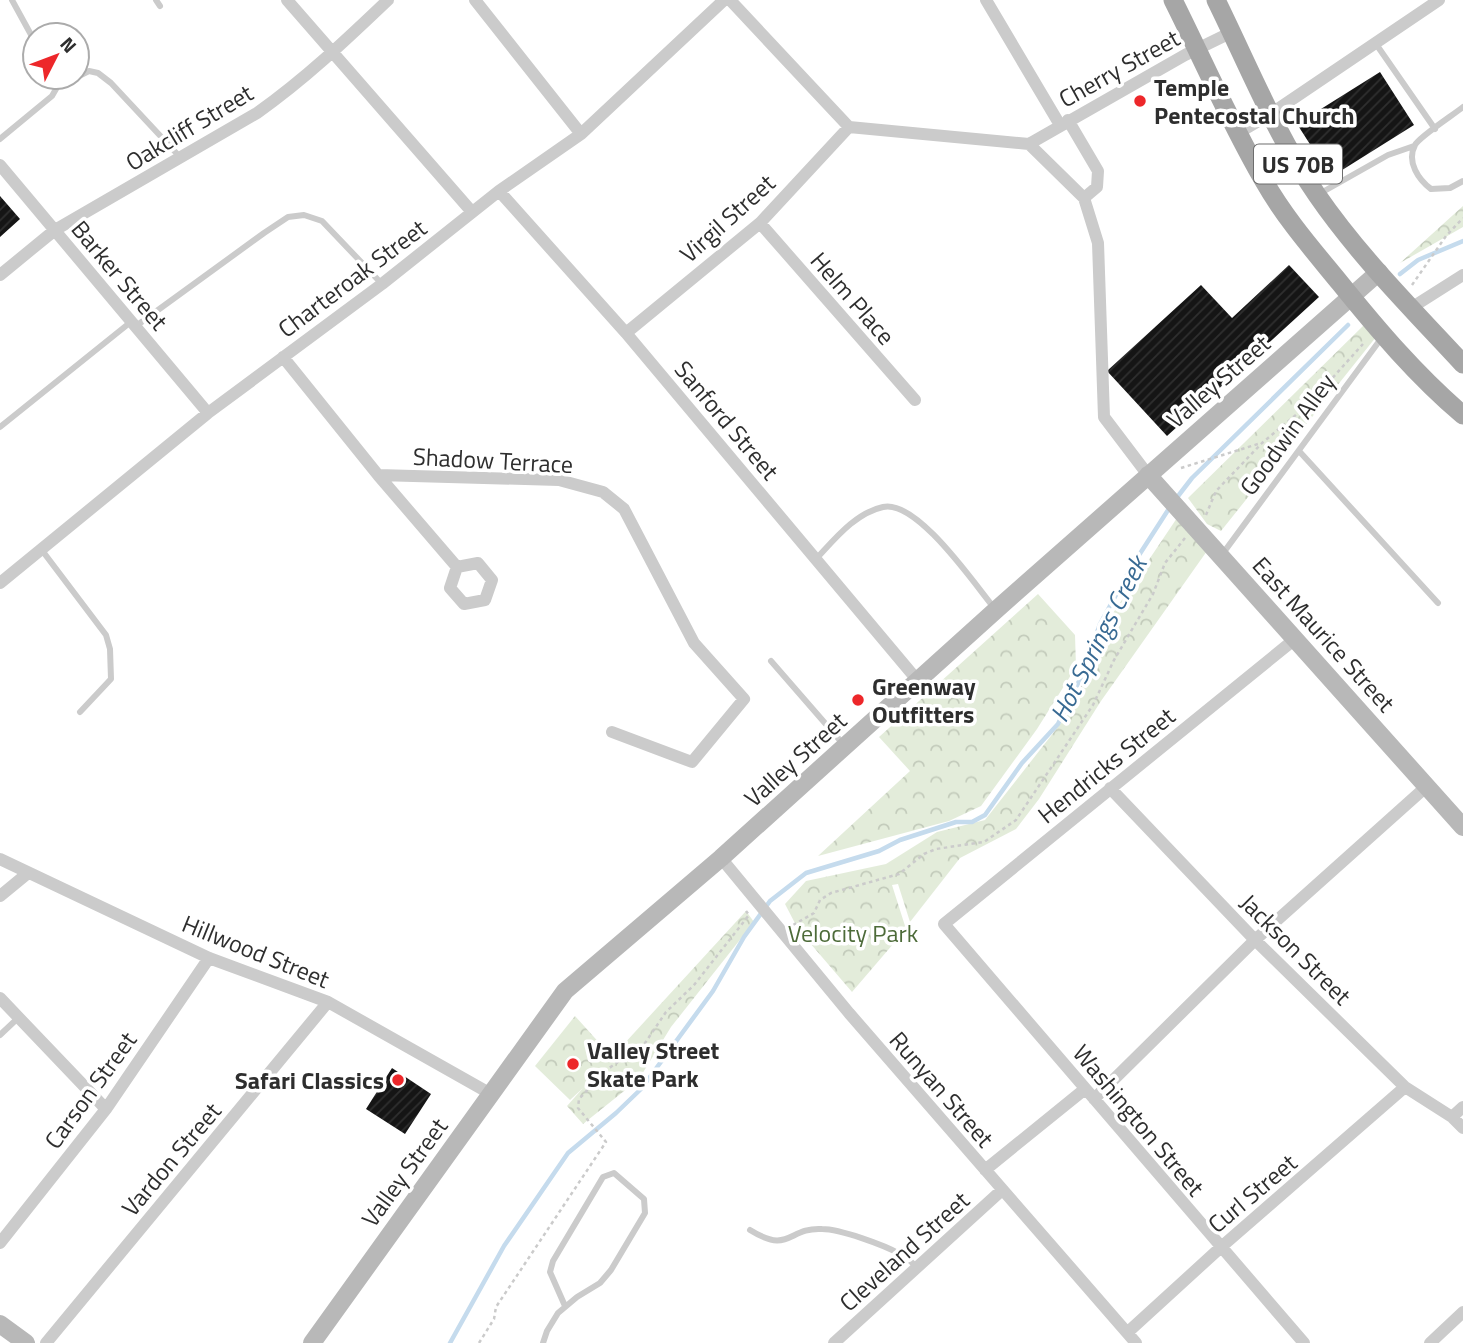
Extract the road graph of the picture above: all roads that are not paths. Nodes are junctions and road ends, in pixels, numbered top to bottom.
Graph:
1 (12, 0) edge
2 (288, 0) edge
3 (388, 0) edge
4 (475, 0) edge
5 (724, 0) edge
6 (730, 0) edge
7 (986, 0) edge
8 (1173, 0) edge
9 (1216, 0) edge
10 (1439, 0) edge
11 (24, 21) edge
12 (1232, 32) junction
13 (1376, 44) junction
14 (1197, 48) junction
15 (333, 53) junction
16 (91, 71) edge
17 (53, 91) edge
18 (1463, 107) edge
19 (1272, 113) junction
20 (1064, 122) junction
21 (849, 127) junction
22 (1436, 129) junction
23 (1238, 132) junction
24 (581, 134) junction
25 (0, 139) edge
26 (1029, 144) junction
27 (1414, 146) junction
28 (180, 157) junction
29 (0, 165) edge
30 (1463, 181) edge
31 (499, 191) junction
32 (1317, 195) junction
33 (1084, 198) junction
34 (472, 212) junction
35 (760, 223) junction
36 (55, 230) junction
37 (1379, 272) junction
38 (0, 275) edge
39 (1463, 275) edge
40 (382, 284) junction
41 (1351, 297) junction
42 (1406, 303) junction
43 (134, 324) junction
44 (1381, 331) junction
45 (626, 333) junction
46 (283, 357) junction
47 (1463, 364) edge
48 (915, 400) dead end
49 (208, 412) junction
50 (1463, 415) edge
51 (0, 428) edge
52 (1299, 451) junction
53 (379, 475) junction
54 (1148, 475) junction
55 (41, 549) junction
56 (1221, 556) junction
57 (816, 559) junction
58 (457, 567) dead end
59 (0, 583) edge
60 (1438, 603) dead end
61 (996, 610) junction
62 (1295, 639) junction
63 (771, 661) dead end
64 (918, 681) junction
65 (80, 712) dead end
66 (612, 732) dead end
67 (845, 746) junction
68 (1427, 786) junction
69 (1110, 788) junction
70 (1461, 820) edge
71 (721, 858) junction
72 (0, 859) edge
73 (28, 873) junction
74 (0, 896) edge
75 (944, 924) joint
76 (1255, 940) junction
77 (209, 958) junction
78 (0, 998) edge
79 (328, 1002) junction
80 (19, 1016) junction
81 (0, 1035) edge
82 (1405, 1087) junction
83 (491, 1094) junction
84 (1089, 1094) junction
85 (1463, 1107) edge
86 (106, 1108) junction
87 (1452, 1117) junction
88 (1463, 1128) edge
89 (985, 1171) junction
90 (1002, 1190) junction
91 (750, 1230) dead end
92 (0, 1243) edge
93 (1220, 1248) junction
94 (917, 1268) junction
95 (565, 1306) junction
96 (1463, 1311) edge
97 (0, 1324) edge
98 (1128, 1332) junction
99 (26, 1343) edge
100 (46, 1343) edge
101 (312, 1343) edge
102 (543, 1343) edge
103 (834, 1343) edge
104 (1136, 1343) edge
105 (1304, 1343) edge
106 (1430, 1343) edge

1 - 11 lane
2 - 15 street
3 - 15 street, Oakcliff Street
4 - 24 street
5 - 24 street, Charteroak Street
6 - 21 street
7 - 20 street
8 - 14 main road, US 70B
9 - 12 main road, US 70B
10 - 13 street
12 - 14 street, Cherry Street
12 - 19 main road, US 70B
13 - 19 street
13 - 22 lane
14 - 20 street, Cherry Street
14 - 23 main road, US 70B
15 - 28 street, Oakcliff Street
15 - 34 street
16 - 28 lane
17 - 25 lane
18 - 22 lane
19 - 23 street
19 - 32 main road, US 70B
20 - 26 street, Cherry Street
20 - 33 street
21 - 26 street
21 - 35 street, Virgil Street
22 - 27 lane
23 - 41 main road, US 70B
24 - 31 street, Charteroak Street
26 - 33 street
27 - 30 lane
27 - 32 lane
28 - 36 street, Oakcliff Street
29 - 36 street, Barker Street
31 - 34 street, Charteroak Street
31 - 45 street, Sanford Street
32 - 37 main road, US 70B
33 - 54 street
34 - 40 street, Charteroak Street
35 - 45 street, Virgil Street
35 - 48 street, Helm Place
36 - 38 street, Oakcliff Street
36 - 43 street, Barker Street
37 - 41 street, Valley Street
37 - 42 main road, US 70B
39 - 42 street
40 - 43 lane
40 - 46 street, Charteroak Street
41 - 44 main road, US 70B
41 - 54 street, Valley Street
42 - 47 main road, US 70B
43 - 49 street, Barker Street
43 - 51 lane
44 - 50 main road, US 70B
44 - 52 lane, Goodwin Alley
45 - 57 street, Sanford Street
46 - 49 street, Charteroak Street
46 - 53 street
49 - 55 street, Charteroak Street
52 - 56 lane, Goodwin Alley
52 - 60 lane
53 - 58 street
53 - 66 street, Shadow Terrace
54 - 56 street, East Maurice Street
54 - 61 street, Valley Street
55 - 59 street, Charteroak Street
55 - 65 lane
56 - 62 street, East Maurice Street
57 - 61 lane
57 - 64 street, Sanford Street
61 - 64 street, Valley Street
62 - 68 street, East Maurice Street
62 - 69 street, Hendricks Street
63 - 67 lane
64 - 67 street, Valley Street
67 - 71 street, Valley Street
68 - 70 street, East Maurice Street
68 - 76 street, Cleveland Street
69 - 75 street, Hendricks Street
69 - 76 street, Jackson Street
71 - 83 street, Valley Street
71 - 89 street, Runyan Street
72 - 73 street, Hillwood Street
73 - 74 street
73 - 77 street, Hillwood Street
75 - 84 street, Washington Street
76 - 82 street, Jackson Street
76 - 84 street, Cleveland Street
77 - 79 street, Hillwood Street
77 - 86 street, Carson Street
78 - 80 street
79 - 83 street, Hillwood Street
79 - 100 street, Vardon Street
80 - 81 lane
80 - 86 street
82 - 87 street, Jackson Street
82 - 93 street, Curl Street
83 - 101 street, Valley Street
84 - 89 street, Cleveland Street
84 - 93 street, Washington Street
85 - 87 street
86 - 92 street, Carson Street
87 - 88 street, Jackson Street
89 - 90 street, Runyan Street
90 - 94 street, Cleveland Street
90 - 98 street, Runyan Street
91 - 94 lane
93 - 98 street, Curl Street
93 - 105 street, Washington Street
94 - 103 street, Cleveland Street
95 - 95 lane
95 - 102 lane
96 - 106 street
97 - 99 street
98 - 104 street, Runyan Street

